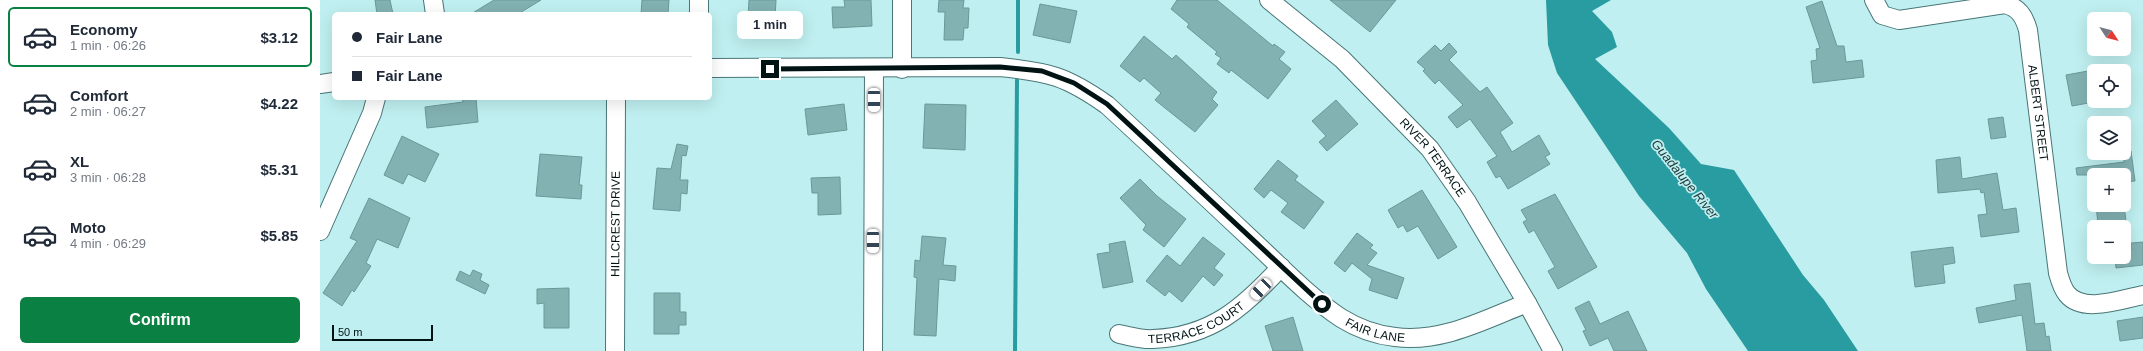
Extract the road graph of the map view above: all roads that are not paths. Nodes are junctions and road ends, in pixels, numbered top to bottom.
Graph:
1 (433, 0) edge
2 (699, 0) edge
3 (902, 0) edge
4 (1269, 0) edge
5 (1874, 0) edge
6 (435, 12) edge
7 (699, 12) edge
8 (712, 68) edge
9 (874, 69) junction
10 (902, 69) junction
11 (332, 82) edge
12 (320, 84) edge
13 (375, 100) edge
14 (616, 100) edge
15 (320, 231) edge
16 (1281, 267) junction
17 (2143, 295) edge
18 (1527, 303) junction
19 (1120, 334) dead end
20 (615, 351) edge
21 (873, 351) edge
22 (1553, 351) edge

1 - 6 street
2 - 7 street
3 - 10 street
4 - 18 street, RIVER TERRACE
5 - 17 street, ALBERT STREET
8 - 9 street, FAIR LANE
9 - 10 street, FAIR LANE
9 - 21 street
10 - 16 street, FAIR LANE
11 - 12 street
13 - 15 street
14 - 20 street, HILLCREST DRIVE
16 - 18 street, FAIR LANE
16 - 19 street, TERRACE COURT
18 - 22 street, RIVER TERRACE

